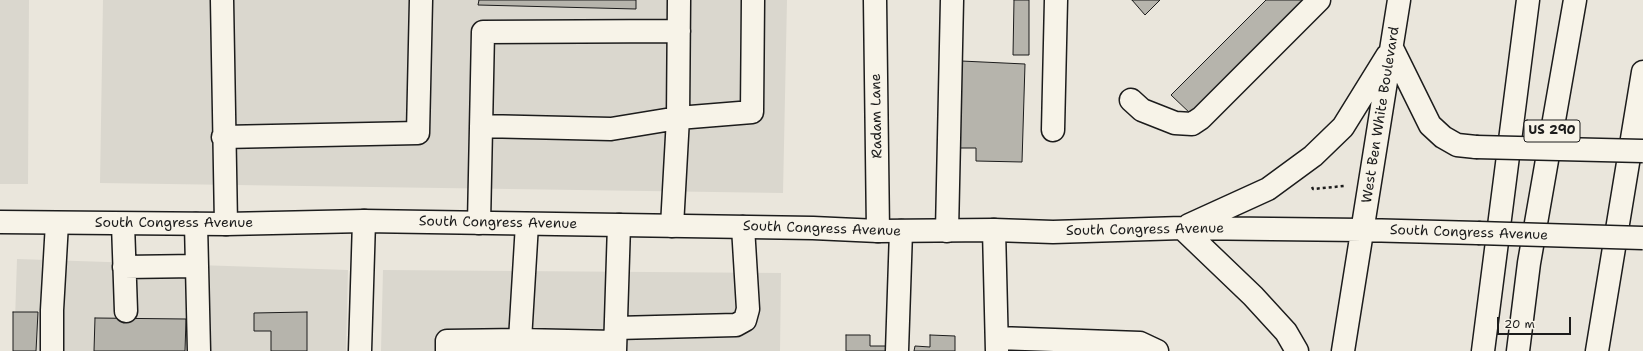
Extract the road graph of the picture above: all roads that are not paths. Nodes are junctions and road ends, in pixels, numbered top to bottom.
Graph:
1 (222, 0) edge
2 (421, 0) edge
3 (679, 0) edge
4 (752, 0) edge
5 (875, 0) edge
6 (952, 0) edge
7 (1056, 0) edge
8 (1319, 0) edge
9 (1399, 0) edge
10 (1528, 0) edge
11 (1575, 0) edge
12 (679, 31) junction
13 (1392, 48) junction
14 (1643, 72) edge
15 (1131, 100) dead end
16 (678, 118) junction
17 (481, 126) junction
18 (1053, 130) dead end
19 (224, 137) junction
20 (1643, 146) edge
21 (1643, 151) edge
22 (1625, 182) junction
23 (364, 221) junction
24 (0, 222) edge
25 (57, 223) junction
26 (479, 223) junction
27 (123, 224) junction
28 (196, 224) junction
29 (226, 224) junction
30 (527, 224) junction
31 (619, 226) junction
32 (672, 226) junction
33 (743, 227) junction
34 (1182, 228) junction
35 (994, 230) junction
36 (1362, 230) junction
37 (878, 231) junction
38 (901, 231) junction
39 (947, 231) junction
40 (1643, 238) edge
41 (197, 266) junction
42 (124, 267) junction
43 (126, 311) dead end
44 (520, 340) junction
45 (615, 340) edge
46 (997, 345) edge
47 (52, 351) edge
48 (199, 351) edge
49 (360, 351) edge
50 (447, 351) edge
51 (897, 351) edge
52 (1157, 351) edge
53 (1297, 351) edge
54 (1343, 351) edge
55 (1483, 351) edge
56 (1518, 351) edge
57 (1597, 351) edge

1 - 19 main road
2 - 19 main road
3 - 12 main road
4 - 16 main road
5 - 37 main road, Radam Lane
6 - 39 main road
7 - 18 main road
8 - 15 main road
9 - 13 main road, West Ben White Boulevard
10 - 55 main road
11 - 56 main road, US 290
12 - 16 main road
12 - 17 main road
13 - 21 main road, bridge
13 - 34 main road
13 - 36 main road, West Ben White Boulevard
14 - 22 main road
16 - 17 main road
16 - 32 main road
17 - 26 main road
19 - 29 main road
20 - 22 main road
22 - 57 main road
23 - 26 main road, South Congress Avenue
23 - 29 main road, South Congress Avenue
23 - 49 main road
24 - 25 main road, South Congress Avenue
25 - 27 main road, South Congress Avenue
25 - 47 main road
26 - 30 main road, South Congress Avenue
27 - 28 main road, South Congress Avenue
27 - 42 main road
28 - 29 main road, South Congress Avenue
28 - 41 main road
30 - 31 main road, South Congress Avenue
30 - 44 main road
31 - 32 main road, South Congress Avenue
31 - 45 main road
32 - 33 main road, South Congress Avenue
33 - 37 main road, South Congress Avenue
33 - 45 main road
34 - 35 main road, South Congress Avenue
34 - 36 main road, South Congress Avenue
34 - 53 main road
35 - 39 main road, South Congress Avenue
35 - 46 main road
36 - 40 main road, South Congress Avenue, bridge
36 - 54 main road, West Ben White Boulevard
37 - 38 main road, South Congress Avenue
38 - 39 main road, South Congress Avenue
38 - 51 main road
41 - 42 main road
41 - 48 main road
42 - 43 main road
44 - 45 main road
44 - 50 main road
46 - 52 main road

